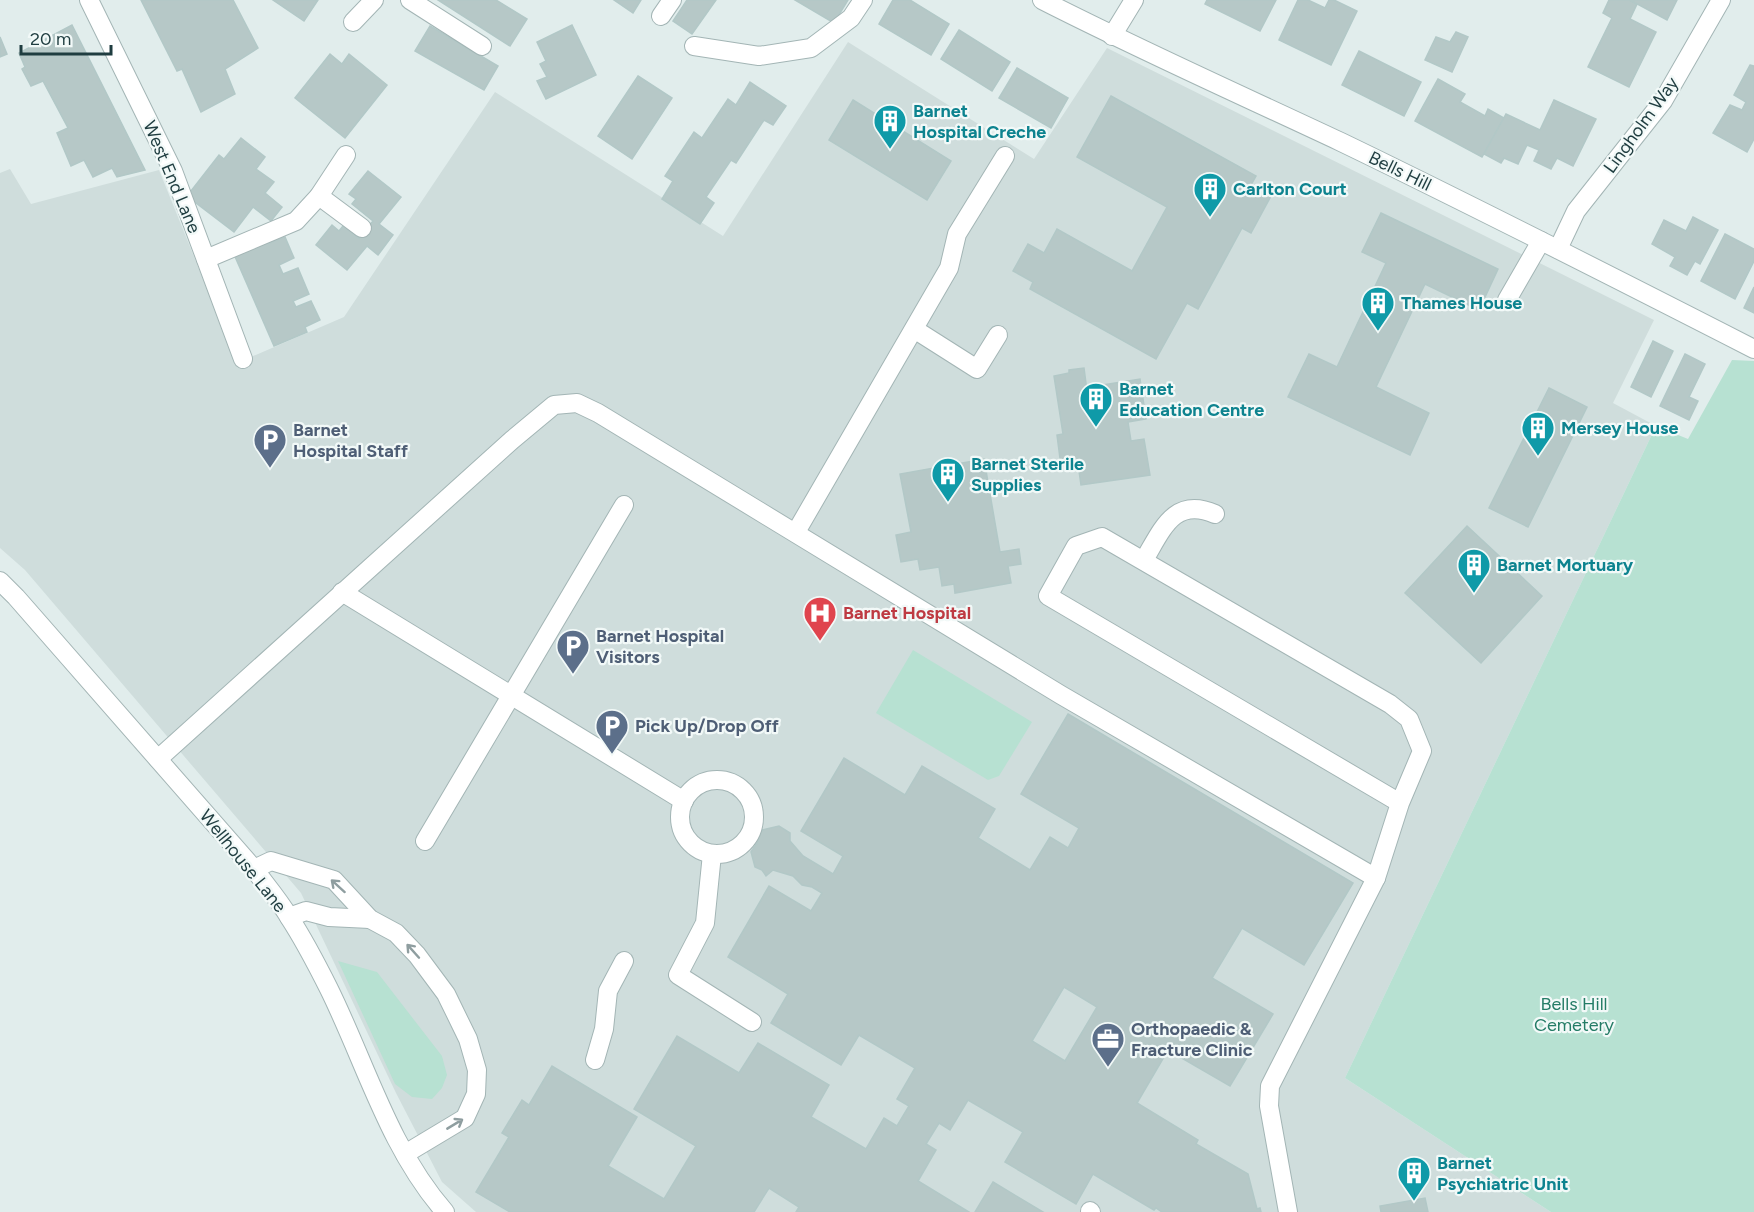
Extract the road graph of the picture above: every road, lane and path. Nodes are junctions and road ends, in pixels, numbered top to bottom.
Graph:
1 (89, 0) edge
2 (374, 0) edge
3 (410, 0) edge
4 (672, 0) edge
5 (863, 0) edge
6 (1042, 0) edge
7 (1134, 0) edge
8 (1721, 0) edge
9 (662, 16) dead end
10 (353, 22) dead end
11 (1112, 36) junction
12 (482, 46) dead end
13 (694, 46) dead end
14 (346, 155) dead end
15 (1005, 156) dead end
16 (319, 196) junction
17 (362, 228) dead end
18 (1541, 241) junction
19 (1558, 249) junction
20 (206, 259) junction
21 (1507, 300) dead end
22 (914, 329) junction
23 (998, 334) dead end
24 (1754, 349) edge
25 (243, 359) dead end
26 (624, 505) dead end
27 (1215, 514) dead end
28 (796, 532) junction
29 (1144, 560) junction
30 (0, 581) edge
31 (342, 592) junction
32 (512, 694) junction
33 (158, 759) junction
34 (684, 801) junction
35 (1400, 803) junction
36 (425, 841) dead end
37 (712, 854) junction
38 (254, 869) junction
39 (1376, 878) junction
40 (289, 917) junction
41 (370, 919) junction
42 (624, 961) dead end
43 (752, 1022) dead end
44 (595, 1060) dead end
45 (405, 1154) junction
46 (444, 1212) edge
47 (1288, 1212) edge

1 - 20 street, West End Lane
2 - 10 street
3 - 12 street
4 - 9 street
5 - 13 street
6 - 11 street, Bells Hill
7 - 11 street
8 - 19 street, Lingholm Way
11 - 18 street, Bells Hill
14 - 16 street
15 - 22 street
16 - 17 street
16 - 20 street
18 - 19 street, Bells Hill
18 - 21 street
19 - 24 street, Bells Hill
20 - 25 street, West End Lane
22 - 23 street
22 - 28 street
26 - 32 street
27 - 29 street
28 - 31 street
28 - 39 street
29 - 35 street
29 - 35 street
30 - 33 street, Wellhouse Lane
31 - 32 street
31 - 33 street
32 - 34 street
32 - 36 street
33 - 38 street, Wellhouse Lane
34 - 37 street
34 - 37 street
35 - 39 street
37 - 43 street
38 - 40 street, Wellhouse Lane
41 -> 38 street
39 - 47 street
40 - 41 street
40 - 45 street, Wellhouse Lane
45 -> 41 street
42 - 44 street
45 - 46 street, Wellhouse Lane

